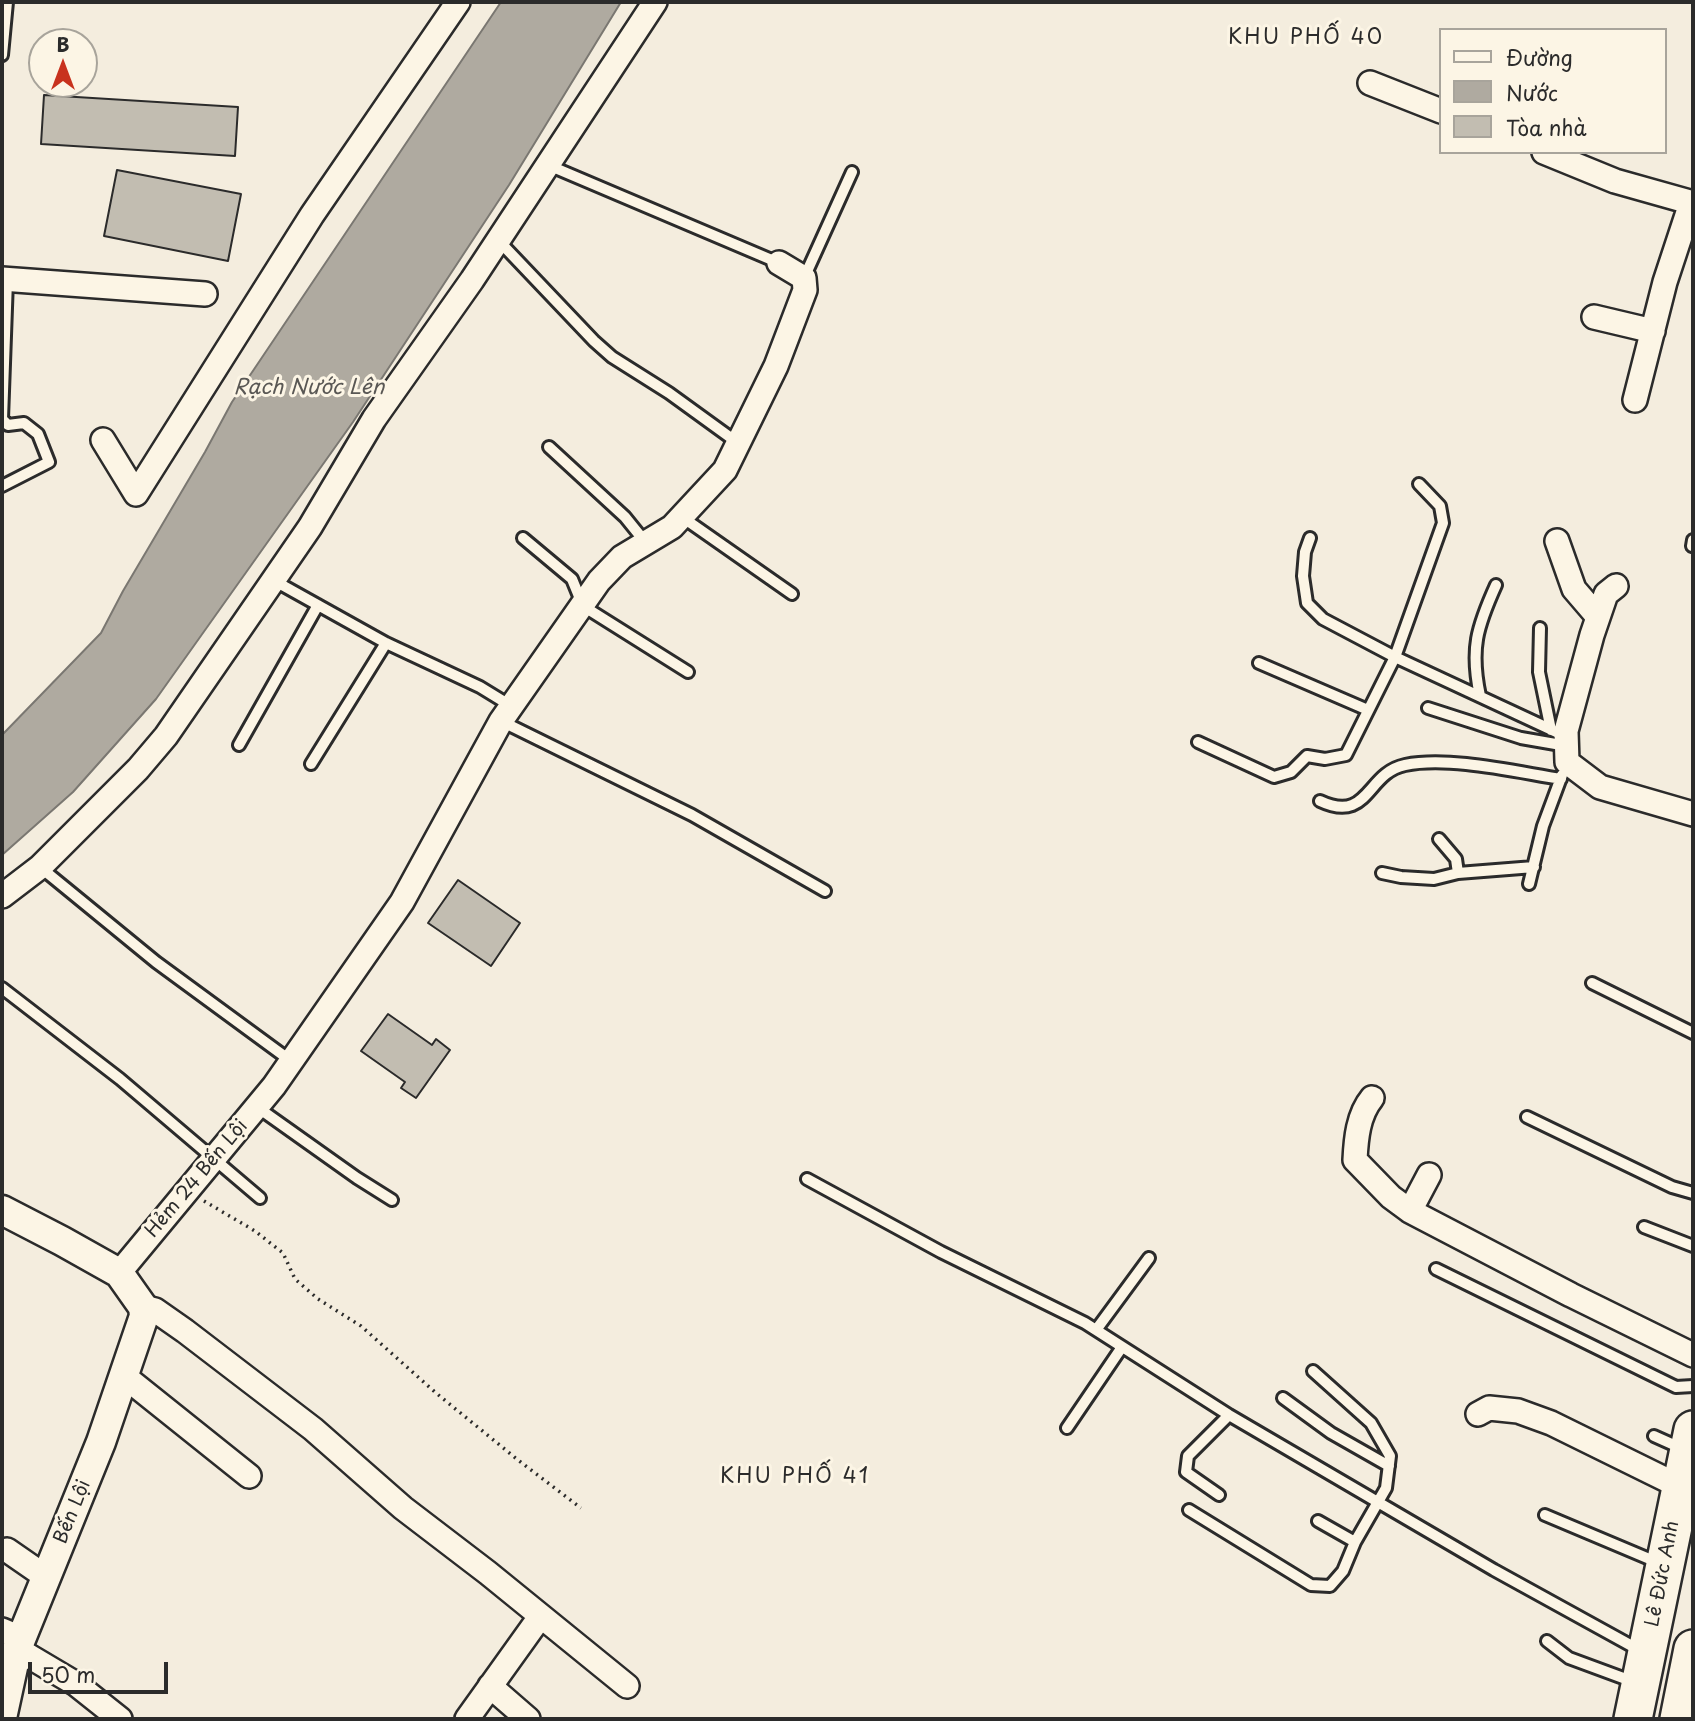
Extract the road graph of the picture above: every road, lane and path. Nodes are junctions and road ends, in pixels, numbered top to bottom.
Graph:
1 (7, 2) edge
2 (458, 2) edge
3 (655, 2) edge
4 (2, 55) edge
5 (1370, 83) dead end
6 (1440, 111) edge
7 (1549, 154) edge
8 (548, 165) junction
9 (852, 172) dead end
10 (1692, 203) edge
11 (498, 240) junction
12 (779, 263) joint
13 (804, 278) junction
14 (4, 280) edge
15 (205, 294) dead end
16 (1594, 317) dead end
17 (1653, 331) junction
18 (1636, 400) dead end
19 (103, 440) dead end
20 (738, 443) junction
21 (549, 447) dead end
22 (1419, 484) dead end
23 (2, 485) edge
24 (682, 517) junction
25 (523, 538) dead end
26 (1310, 538) dead end
27 (1557, 541) dead end
28 (646, 543) junction
29 (273, 580) junction
30 (1496, 585) dead end
31 (1616, 586) dead end
32 (792, 594) dead end
33 (318, 605) junction
34 (583, 606) junction
35 (1598, 617) junction
36 (1540, 628) dead end
37 (386, 643) junction
38 (1395, 657) junction
39 (1259, 663) dead end
40 (688, 672) dead end
41 (1480, 696) junction
42 (1428, 708) dead end
43 (1368, 709) junction
44 (506, 713) junction
45 (1198, 742) dead end
46 (239, 745) dead end
47 (1562, 751) junction
48 (311, 764) dead end
49 (1320, 801) dead end
50 (1693, 814) edge
51 (1439, 839) dead end
52 (40, 867) junction
53 (1534, 867) junction
54 (1382, 873) dead end
55 (1458, 873) junction
56 (1529, 884) dead end
57 (825, 891) dead end
58 (2, 897) edge
59 (1592, 983) dead end
60 (2, 988) edge
61 (1693, 1034) edge
62 (291, 1061) junction
63 (1372, 1098) dead end
64 (257, 1107) junction
65 (1527, 1117) dead end
66 (213, 1160) junction
67 (1429, 1175) dead end
68 (807, 1179) dead end
69 (187, 1191) junction
70 (1693, 1194) edge
71 (260, 1198) dead end
72 (392, 1200) dead end
73 (2, 1210) edge
74 (1410, 1211) junction
75 (1644, 1227) dead end
76 (1693, 1246) edge
77 (1149, 1258) dead end
78 (1436, 1269) dead end
79 (119, 1273) junction
80 (143, 1307) junction
81 (1096, 1330) junction
82 (1122, 1347) junction
83 (1693, 1355) edge
84 (1313, 1371) dead end
85 (124, 1376) junction
86 (1693, 1386) edge
87 (1283, 1398) dead end
88 (1478, 1414) dead end
89 (1229, 1415) junction
90 (1067, 1428) dead end
91 (1654, 1436) dead end
92 (1691, 1441) edge
93 (1389, 1465) junction
94 (249, 1476) dead end
95 (1219, 1494) dead end
96 (1687, 1499) edge
97 (1377, 1502) junction
98 (581, 1508) dead end
99 (1189, 1510) dead end
100 (1545, 1515) dead end
101 (1318, 1521) dead end
102 (1355, 1542) junction
103 (7, 1550) dead end
104 (1672, 1563) junction
105 (46, 1577) junction
106 (540, 1617) junction
107 (13, 1639) edge
108 (1547, 1641) dead end
109 (1693, 1649) edge
110 (490, 1686) junction
111 (627, 1686) dead end
112 (1646, 1687) edge
113 (2, 1718) edge
114 (120, 1719) edge
115 (467, 1719) edge
116 (528, 1719) edge
117 (1679, 1719) edge

1 - 4 lane
2 - 19 street
3 - 8 street
5 - 6 street
7 - 10 street
8 - 11 street
8 - 12 lane
9 - 13 lane
10 - 17 street
11 - 20 lane
11 - 29 street
12 - 13 street
13 - 20 street, Hẻm 24 Bến Lội
14 - 15 street
14 - 23 lane
16 - 17 street
17 - 18 street
20 - 24 street, Hẻm 24 Bến Lội
21 - 28 lane
22 - 38 lane
24 - 28 street, Hẻm 24 Bến Lội
24 - 32 lane
25 - 34 lane
26 - 38 lane
27 - 35 street
28 - 34 street, Hẻm 24 Bến Lội
29 - 33 lane
29 - 52 street
30 - 41 lane
31 - 35 street
33 - 37 lane
33 - 46 lane
34 - 40 lane
34 - 44 street, Hẻm 24 Bến Lội
35 - 47 street
36 - 47 lane
37 - 44 lane
37 - 48 lane
38 - 41 lane
38 - 43 lane
39 - 43 lane
41 - 47 lane
42 - 47 lane
43 - 45 lane
44 - 57 lane
44 - 62 street, Hẻm 24 Bến Lội
47 - 49 lane
47 - 50 street
47 - 53 lane
51 - 55 lane
52 - 58 street
52 - 62 lane
53 - 55 lane
53 - 56 lane
54 - 55 lane
59 - 61 lane
60 - 66 lane
62 - 64 street, Hẻm 24 Bến Lội
63 - 74 street
64 - 66 street, Hẻm 24 Bến Lội
64 - 72 lane
65 - 70 lane
66 - 69 street, Hẻm 24 Bến Lội
66 - 71 lane
67 - 74 street
68 - 81 lane
69 - 79 street, Hẻm 24 Bến Lội
69 - 98 path
73 - 79 street
74 - 83 street
75 - 76 lane
77 - 81 lane
78 - 86 lane
79 - 80 street
80 - 85 street, Bến Lội
80 - 106 street
81 - 82 lane
82 - 89 lane
82 - 90 lane
84 - 93 lane
85 - 94 street
85 - 105 street, Bến Lội
87 - 93 lane
88 - 96 street
89 - 95 lane
89 - 97 lane
91 - 92 lane
92 - 96 highway, Lê Đức Anh
93 - 97 lane
96 - 104 highway, Lê Đức Anh
97 - 102 lane
97 - 112 lane
99 - 102 lane
100 - 104 lane
101 - 102 lane
103 - 105 street
104 - 112 highway, Lê Đức Anh
104 - 112 highway, Lê Đức Anh
105 - 107 street, Bến Lội
106 - 110 street
106 - 111 street
107 - 113 street, Bến Lội
107 - 114 street
108 - 112 lane
109 - 117 highway
110 - 115 street
110 - 116 street

